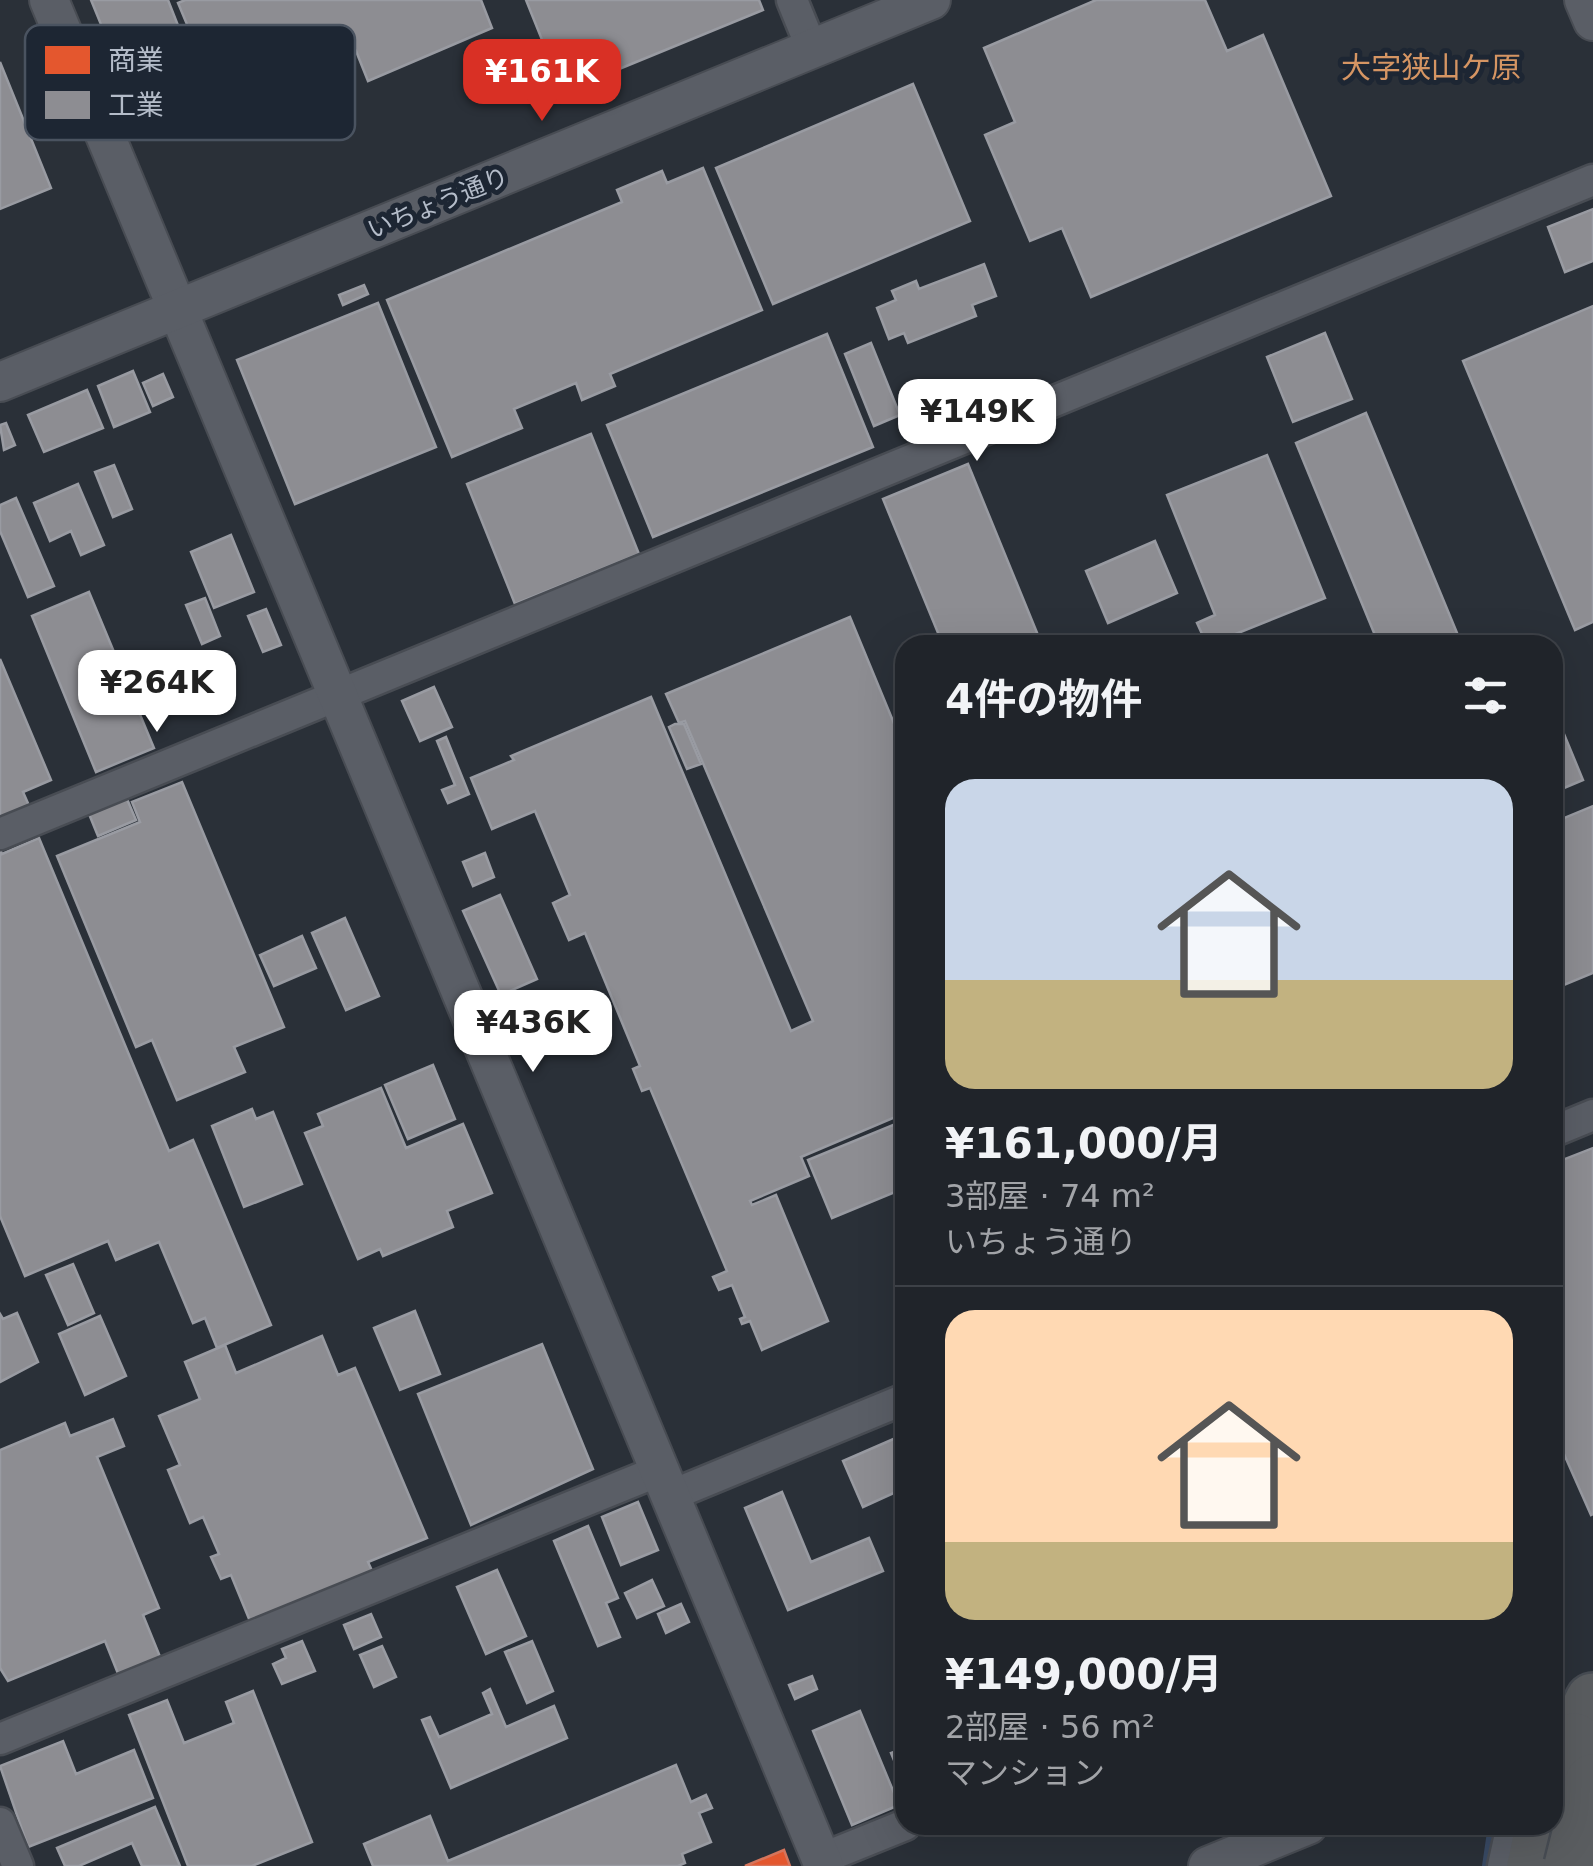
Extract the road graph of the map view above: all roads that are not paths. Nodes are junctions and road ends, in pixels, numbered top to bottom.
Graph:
1 (49, 0) edge
2 (792, 0) edge
3 (931, 0) edge
4 (1584, 0) edge
5 (1593, 21) edge
6 (59, 25) edge
7 (812, 49) junction
8 (108, 140) edge
9 (1593, 180) edge
10 (179, 310) junction
11 (0, 382) edge
12 (338, 692) junction
13 (0, 834) edge
14 (1593, 1116) edge
15 (1563, 1128) edge
16 (895, 1402) edge
17 (666, 1482) junction
18 (0, 1739) edge
19 (1578, 1750) edge
20 (1563, 1775) edge
21 (1593, 1804) edge
22 (0, 1823) edge
23 (895, 1830) edge
24 (1284, 1835) edge
25 (1510, 1835) edge
26 (1542, 1835) edge
27 (823, 1862) edge
28 (18, 1866) edge
29 (1208, 1866) edge
30 (1503, 1866) edge
31 (1536, 1866) edge
32 (1572, 1866) edge

1 - 6 street
2 - 7 street
3 - 7 street, いちょう通り
4 - 5 street
7 - 10 street, いちょう通り
8 - 10 street
9 - 12 street
10 - 11 street, いちょう通り
10 - 12 street
12 - 13 street
12 - 17 street
14 - 15 street
16 - 17 street
17 - 18 street
17 - 27 street
19 - 20 highway, bridge
19 - 21 street
19 - 32 highway, bridge
22 - 28 street
23 - 27 street
24 - 29 street
25 - 30 street
26 - 31 highway

